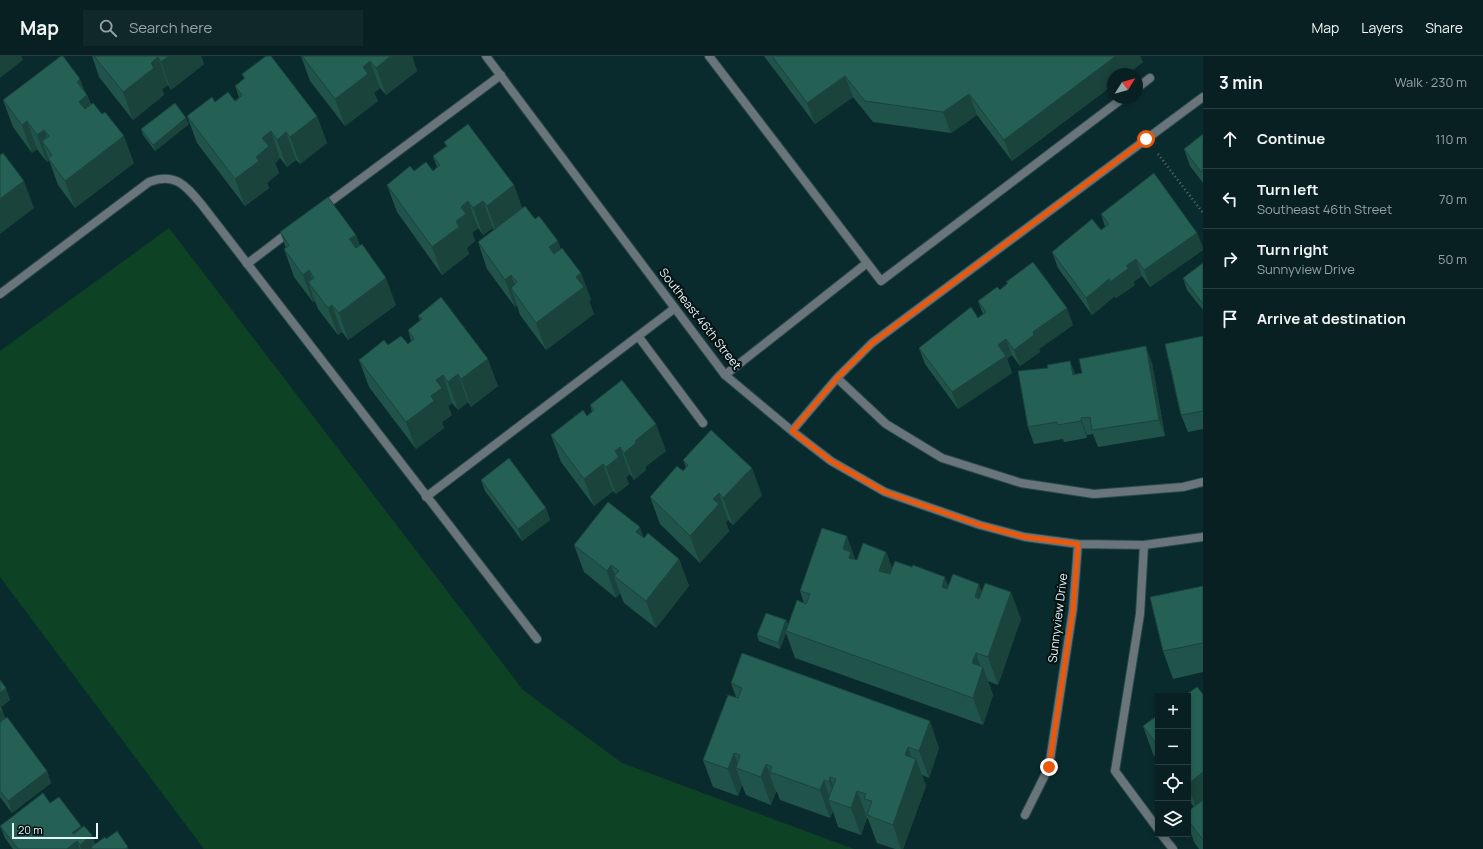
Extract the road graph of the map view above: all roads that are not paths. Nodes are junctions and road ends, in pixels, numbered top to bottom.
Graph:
1 (486, 56) edge
2 (709, 56) edge
3 (501, 75) junction
4 (1150, 78) dead end
5 (1143, 83) edge
6 (1203, 97) edge
7 (1115, 104) edge
8 (318, 211) edge
9 (299, 225) edge
10 (867, 263) junction
11 (247, 264) junction
12 (0, 294) edge
13 (675, 308) junction
14 (638, 336) junction
15 (725, 375) junction
16 (837, 378) junction
17 (703, 423) dead end
18 (792, 431) junction
19 (1203, 482) edge
20 (426, 497) junction
21 (1203, 536) edge
22 (1078, 544) junction
23 (1144, 545) junction
24 (537, 639) dead end
25 (1025, 815) dead end
26 (1155, 825) edge
27 (1164, 837) edge
28 (1173, 849) edge

1 - 3 street, Southeast 46th Street
2 - 10 street
3 - 8 street
3 - 13 street, Southeast 46th Street
4 - 5 street
6 - 16 street
7 - 10 street
9 - 11 street
10 - 15 street
11 - 12 street
11 - 20 street
13 - 14 street
13 - 15 street, Southeast 46th Street
14 - 17 street
14 - 20 street
15 - 18 street, Southeast 46th Street
16 - 18 street
16 - 19 street
18 - 22 street, Southeast 46th Street
20 - 24 street
21 - 23 street
22 - 23 street
22 - 25 street, Sunnyview Drive
23 - 26 street
27 - 28 street

